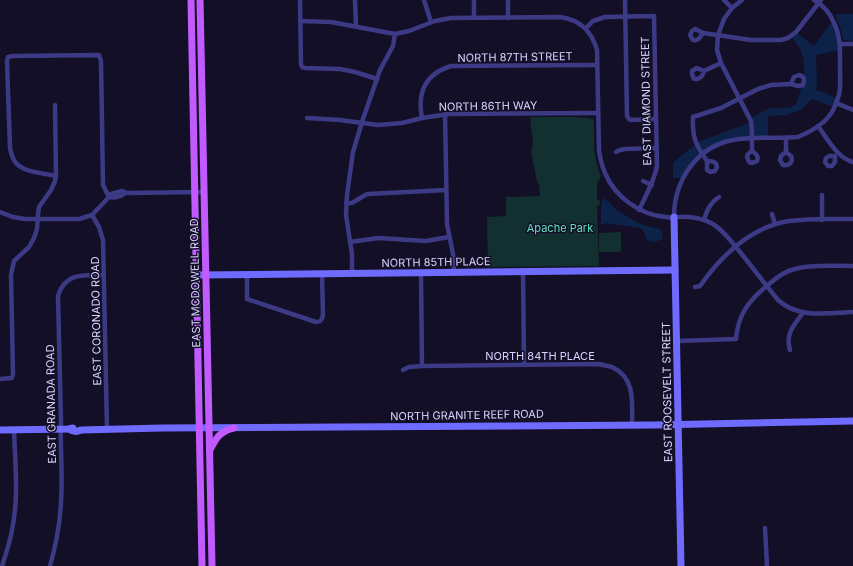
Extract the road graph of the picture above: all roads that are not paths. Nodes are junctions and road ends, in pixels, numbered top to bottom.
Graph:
1 (191, 0) edge
2 (200, 0) edge
3 (300, 0) edge
4 (355, 0) edge
5 (424, 0) edge
6 (474, 0) edge
7 (508, 0) edge
8 (625, 0) edge
9 (724, 0) edge
10 (742, 0) edge
11 (818, 1) edge
12 (732, 8) junction
13 (625, 16) junction
14 (474, 18) junction
15 (508, 18) junction
16 (300, 21) junction
17 (431, 22) junction
18 (356, 26) junction
19 (586, 28) junction
20 (703, 33) dead end
21 (395, 34) junction
22 (718, 34) junction
23 (840, 44) junction
24 (853, 44) edge
25 (192, 58) junction
26 (201, 58) junction
27 (721, 63) junction
28 (597, 65) junction
29 (704, 71) dead end
30 (377, 80) junction
31 (792, 84) dead end
32 (739, 98) junction
33 (836, 103) junction
34 (55, 105) dead end
35 (853, 110) edge
36 (598, 113) junction
37 (445, 114) junction
38 (307, 118) dead end
39 (422, 118) junction
40 (656, 119) junction
41 (361, 123) junction
42 (818, 126) junction
43 (786, 138) junction
44 (752, 139) junction
45 (194, 141) junction
46 (203, 141) junction
47 (656, 148) junction
48 (752, 151) dead end
49 (616, 152) dead end
50 (786, 152) dead end
51 (702, 154) junction
52 (707, 161) dead end
53 (853, 162) edge
54 (56, 176) junction
55 (643, 180) dead end
56 (652, 185) junction
57 (446, 190) junction
58 (195, 192) junction
59 (204, 192) junction
60 (822, 195) dead end
61 (109, 197) junction
62 (719, 197) dead end
63 (346, 203) junction
64 (639, 210) junction
65 (0, 212) edge
66 (772, 214) dead end
67 (92, 215) junction
68 (674, 217) junction
69 (37, 219) junction
70 (853, 219) edge
71 (704, 220) junction
72 (822, 220) junction
73 (775, 224) junction
74 (449, 237) junction
75 (350, 242) junction
76 (736, 247) junction
77 (853, 266) edge
78 (675, 270) junction
79 (454, 272) junction
80 (523, 272) junction
81 (421, 273) junction
82 (322, 274) junction
83 (352, 274) junction
84 (104, 275) junction
85 (197, 275) junction
86 (205, 275) junction
87 (247, 275) junction
88 (767, 285) junction
89 (695, 287) dead end
90 (803, 312) junction
91 (853, 312) edge
92 (198, 329) junction
93 (206, 329) junction
94 (677, 341) junction
95 (790, 350) dead end
96 (524, 365) junction
97 (422, 366) junction
98 (403, 370) dead end
99 (0, 379) edge
100 (853, 422) edge
101 (632, 424) junction
102 (679, 424) junction
103 (200, 428) junction
104 (208, 428) junction
105 (234, 428) junction
106 (107, 429) junction
107 (0, 430) edge
108 (14, 430) junction
109 (61, 430) junction
110 (209, 452) junction
111 (765, 528) dead end
112 (202, 538) junction
113 (211, 538) junction
114 (2, 566) edge
115 (50, 566) edge
116 (202, 566) edge
117 (212, 566) edge
118 (682, 566) edge
119 (766, 566) edge

1 - 25 main road, EAST MCDOWELL ROAD
2 - 26 main road, EAST MCDOWELL ROAD
3 - 16 street
4 - 18 street
5 - 17 street
6 - 14 street
7 - 15 street
8 - 13 street
9 - 12 street
10 - 12 street
11 - 22 street
11 - 23 street
12 - 22 street
13 - 19 street
13 - 40 street
13 - 40 street, EAST DIAMOND STREET
14 - 15 street
14 - 17 street
15 - 19 street
16 - 18 street
16 - 30 street
17 - 21 street
18 - 21 street
19 - 28 street
20 - 22 street
21 - 30 street
22 - 27 street
23 - 24 street
23 - 33 street
25 - 26 main road
25 - 45 main road, EAST MCDOWELL ROAD
26 - 46 main road, EAST MCDOWELL ROAD
27 - 29 street
27 - 32 street
28 - 36 street
28 - 39 street, NORTH 87TH STREET
30 - 41 street
31 - 32 street
32 - 44 street
32 - 51 street
33 - 35 street
33 - 42 street
34 - 54 street
36 - 37 street, NORTH 86TH WAY
36 - 64 street
37 - 39 street, NORTH 86TH WAY
37 - 57 street
38 - 41 street, NORTH 86TH WAY
39 - 41 street, NORTH 86TH WAY
40 - 47 street, EAST DIAMOND STREET
41 - 63 street
42 - 43 street
42 - 53 street
43 - 44 street
43 - 50 street
44 - 48 street
44 - 51 street
45 - 46 main road
45 - 58 main road, EAST MCDOWELL ROAD
46 - 59 main road, EAST MCDOWELL ROAD
47 - 49 street
47 - 56 street, EAST DIAMOND STREET
51 - 52 street
51 - 68 street
54 - 61 street
54 - 69 street
55 - 56 street, EAST DIAMOND STREET
56 - 64 street, EAST DIAMOND STREET
57 - 63 street
57 - 74 street
58 - 59 street
58 - 61 street
58 - 85 main road, EAST MCDOWELL ROAD
59 - 86 main road, EAST MCDOWELL ROAD
60 - 72 street
61 - 67 street
62 - 71 street
63 - 75 street
64 - 68 street
65 - 69 street
66 - 73 street
67 - 69 street
67 - 84 street, EAST CORONADO ROAD
68 - 71 street
68 - 78 street, EAST ROOSEVELT STREET
69 - 99 street
70 - 72 street
71 - 76 street
72 - 73 street
73 - 76 street
74 - 75 street
74 - 79 street
75 - 83 street
76 - 88 street
76 - 89 street
77 - 88 street
78 - 80 street, NORTH 85TH PLACE
78 - 94 street, EAST ROOSEVELT STREET
79 - 80 street, NORTH 85TH PLACE
79 - 81 street, NORTH 85TH PLACE
80 - 96 street
81 - 83 street, NORTH 85TH PLACE
81 - 97 street
82 - 83 street, NORTH 85TH PLACE
82 - 87 street, NORTH 85TH PLACE
82 - 87 street
84 - 106 street, EAST CORONADO ROAD
84 - 109 street, EAST GRANADA ROAD
85 - 86 street, NORTH 85TH PLACE
85 - 92 main road, EAST MCDOWELL ROAD
86 - 87 street, NORTH 85TH PLACE
86 - 93 main road, EAST MCDOWELL ROAD
88 - 90 street
88 - 94 street
90 - 91 street
90 - 95 street
92 - 93 main road
92 - 103 main road, EAST MCDOWELL ROAD
93 - 104 main road, EAST MCDOWELL ROAD
94 - 102 street, EAST ROOSEVELT STREET
96 - 97 street, NORTH 84TH PLACE
96 - 101 street, NORTH 84TH PLACE
97 - 98 street, NORTH 84TH PLACE
100 - 102 street, NORTH GRANITE REEF ROAD
101 - 102 street, NORTH GRANITE REEF ROAD
101 - 105 street, NORTH GRANITE REEF ROAD
102 - 118 street, EAST ROOSEVELT STREET
103 - 104 street, NORTH GRANITE REEF ROAD
103 - 106 street, NORTH GRANITE REEF ROAD
103 - 112 main road, EAST MCDOWELL ROAD
104 - 105 street, NORTH GRANITE REEF ROAD
104 - 110 main road, EAST MCDOWELL ROAD
105 - 110 main road
106 - 109 street, NORTH GRANITE REEF ROAD
107 - 108 street, NORTH GRANITE REEF ROAD
108 - 109 street, NORTH GRANITE REEF ROAD
108 - 114 street
109 - 115 street, EAST GRANADA ROAD
110 - 113 main road, EAST MCDOWELL ROAD
111 - 119 street
112 - 113 main road
112 - 116 main road, EAST MCDOWELL ROAD
113 - 117 main road, EAST MCDOWELL ROAD

